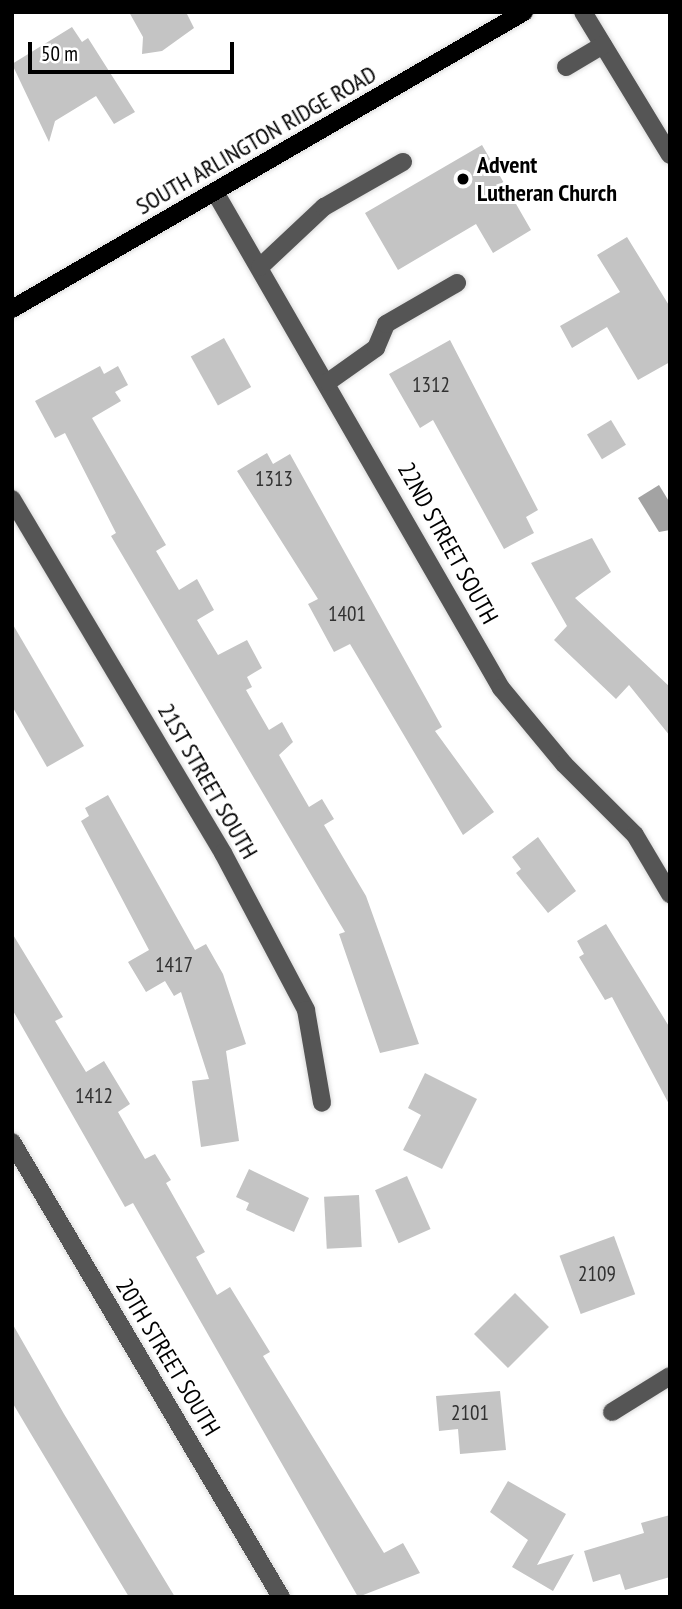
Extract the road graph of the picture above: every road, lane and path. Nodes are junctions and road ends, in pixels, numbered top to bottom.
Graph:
1 (524, 12) edge
2 (583, 12) edge
3 (603, 45) junction
4 (566, 67) dead end
5 (670, 155) edge
6 (402, 162) dead end
7 (215, 192) junction
8 (260, 267) junction
9 (457, 282) dead end
10 (12, 309) edge
11 (328, 382) junction
12 (12, 499) edge
13 (670, 894) edge
14 (322, 1103) dead end
15 (12, 1142) edge
16 (670, 1376) edge
17 (612, 1412) dead end
18 (281, 1597) edge

1 - 7 main road, SOUTH ARLINGTON RIDGE ROAD
2 - 3 street
3 - 4 street
3 - 5 street
6 - 8 street
7 - 8 street, 22ND STREET SOUTH
7 - 10 main road, SOUTH ARLINGTON RIDGE ROAD
8 - 11 street, 22ND STREET SOUTH
9 - 11 street
11 - 13 street, 22ND STREET SOUTH
12 - 14 street, 21ST STREET SOUTH
15 - 18 street, 20TH STREET SOUTH
16 - 17 street

